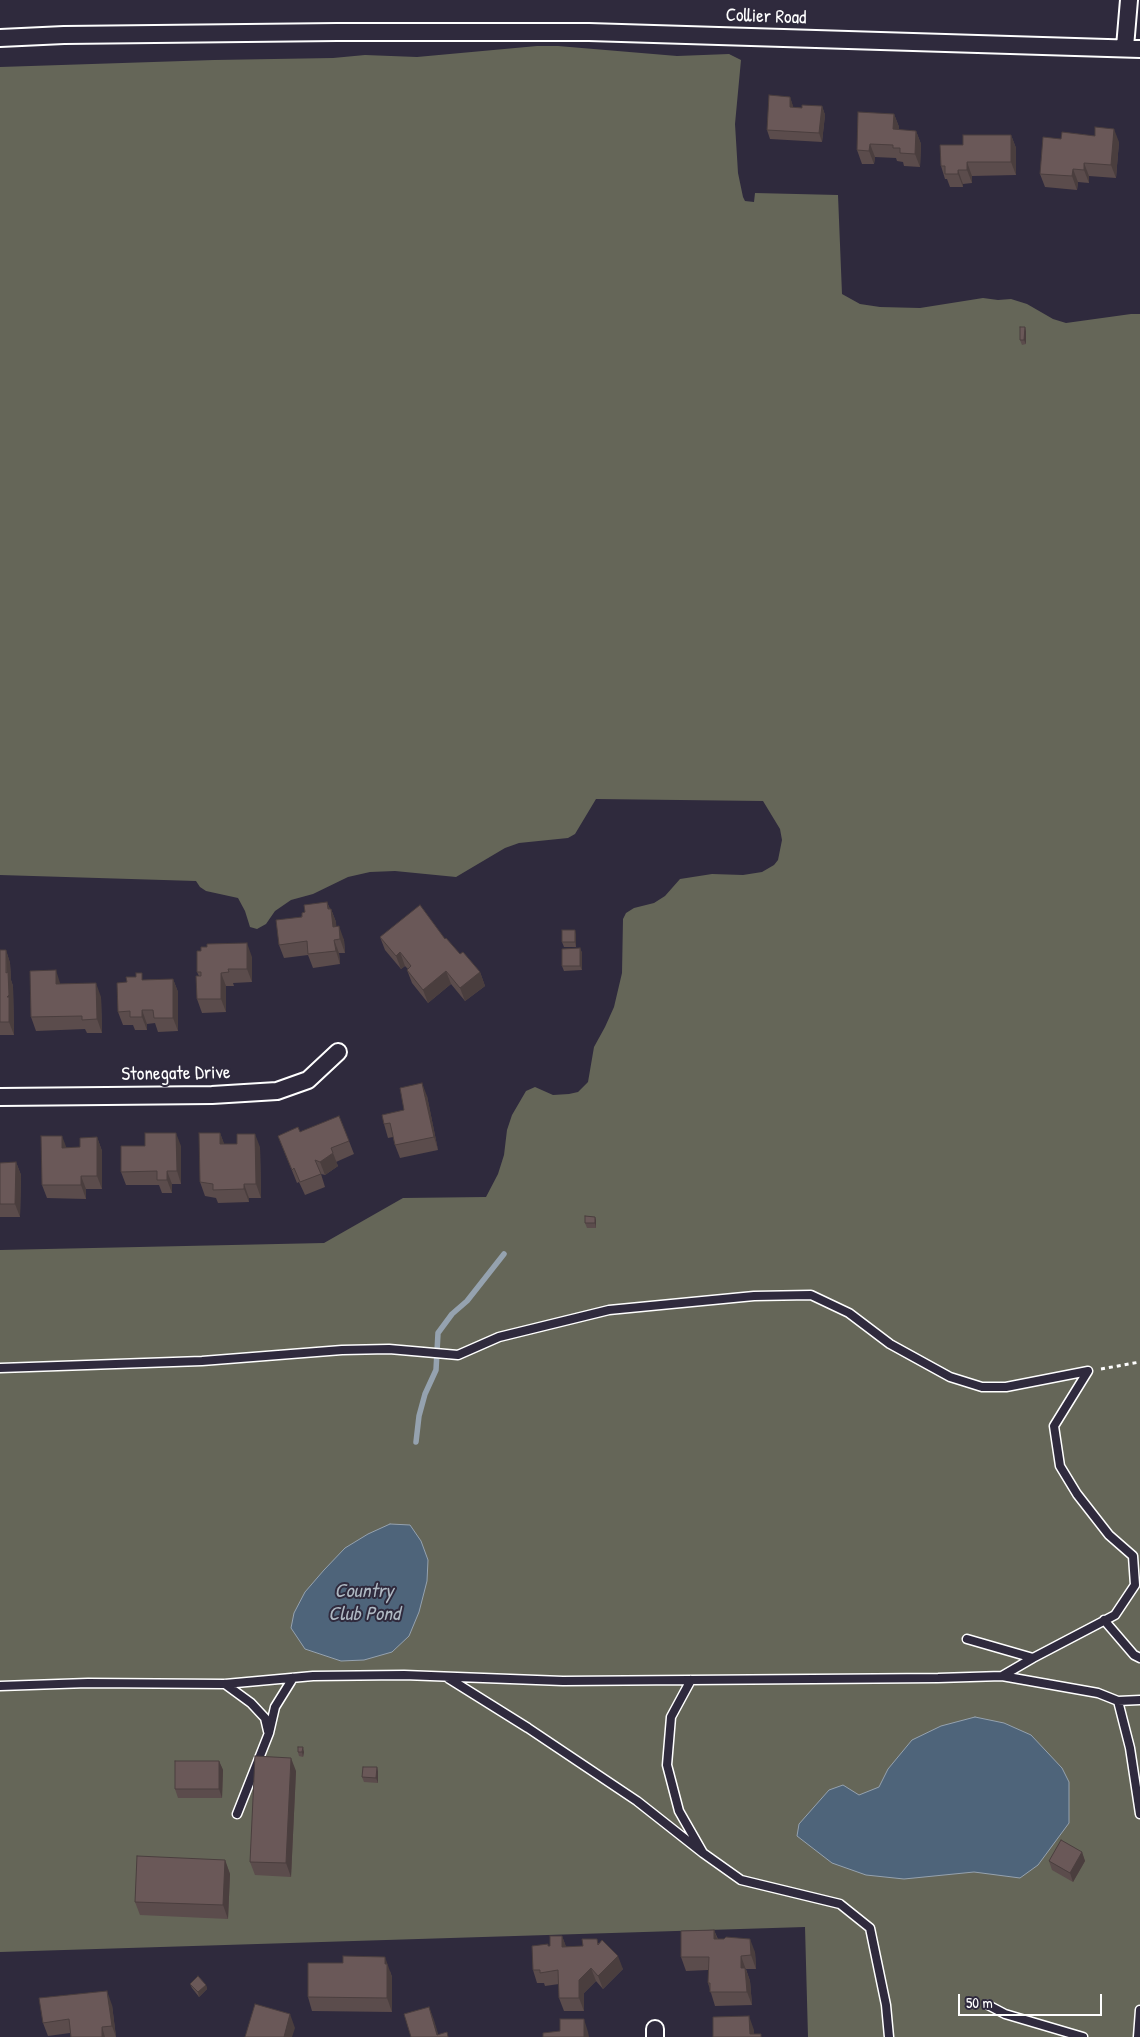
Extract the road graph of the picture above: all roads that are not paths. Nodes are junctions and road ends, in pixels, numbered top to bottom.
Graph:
1 (1129, 0) edge
2 (0, 38) edge
3 (1133, 48) edge
4 (338, 1052) dead end
5 (0, 1097) edge
6 (0, 1368) edge
7 (1133, 1563) junction
8 (1140, 1569) edge
9 (1104, 1620) junction
10 (967, 1639) dead end
11 (1032, 1658) junction
12 (1140, 1658) edge
13 (1002, 1676) junction
14 (446, 1677) junction
15 (293, 1678) junction
16 (691, 1680) junction
17 (225, 1684) junction
18 (0, 1686) edge
19 (1140, 1700) edge
20 (1118, 1701) junction
21 (269, 1733) junction
22 (237, 1814) dead end
23 (1140, 1814) edge
24 (703, 1853) junction
25 (988, 2005) dead end
26 (1140, 2010) edge
27 (889, 2037) edge
28 (1083, 2037) edge
29 (1138, 2037) edge

1 - 3 street
2 - 3 street, Collier Road
4 - 5 street, Stonegate Drive
6 - 7 lane
7 - 8 lane
7 - 9 lane
9 - 11 lane
9 - 12 lane
10 - 11 lane
11 - 13 lane
13 - 16 lane
13 - 20 lane
14 - 15 lane
14 - 16 lane
14 - 24 lane
15 - 17 lane
15 - 21 lane
16 - 24 lane
17 - 18 lane
17 - 21 lane
19 - 20 lane
20 - 23 lane
21 - 22 lane
24 - 27 lane
25 - 28 lane
26 - 29 lane

